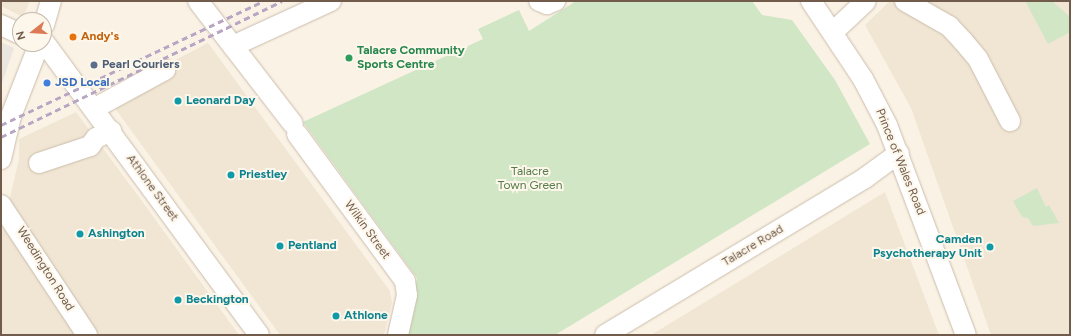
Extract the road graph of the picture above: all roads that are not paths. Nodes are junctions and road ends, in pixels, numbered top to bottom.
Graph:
1 (51, 1) edge
2 (198, 1) edge
3 (331, 1) edge
4 (539, 1) edge
5 (555, 1) edge
6 (811, 1) edge
7 (866, 1) edge
8 (905, 1) edge
9 (48, 12) edge
10 (1, 25) edge
11 (12, 30) edge
12 (833, 32) junction
13 (233, 46) junction
14 (36, 52) edge
15 (52, 52) edge
16 (165, 70) dead end
17 (95, 108) junction
18 (1010, 121) dead end
19 (111, 131) junction
20 (899, 153) junction
21 (1, 160) edge
22 (39, 163) dead end
23 (1, 205) edge
24 (87, 335) edge
25 (259, 335) edge
26 (398, 335) edge
27 (605, 335) edge
28 (966, 335) edge

1 - 9 street
2 - 13 street, Wilkin Street
3 - 13 street
4 - 5 street
6 - 12 street, Prince of Wales Road
7 - 12 street
8 - 18 street
10 - 11 street
12 - 20 street, Prince of Wales Road
13 - 26 street, Wilkin Street
14 - 21 street
15 - 17 street, Athlone Street
16 - 17 street
17 - 19 street, Athlone Street
19 - 22 street
19 - 25 street, Athlone Street
20 - 27 street, Talacre Road
20 - 28 street, Prince of Wales Road
23 - 24 street, Weedington Road

